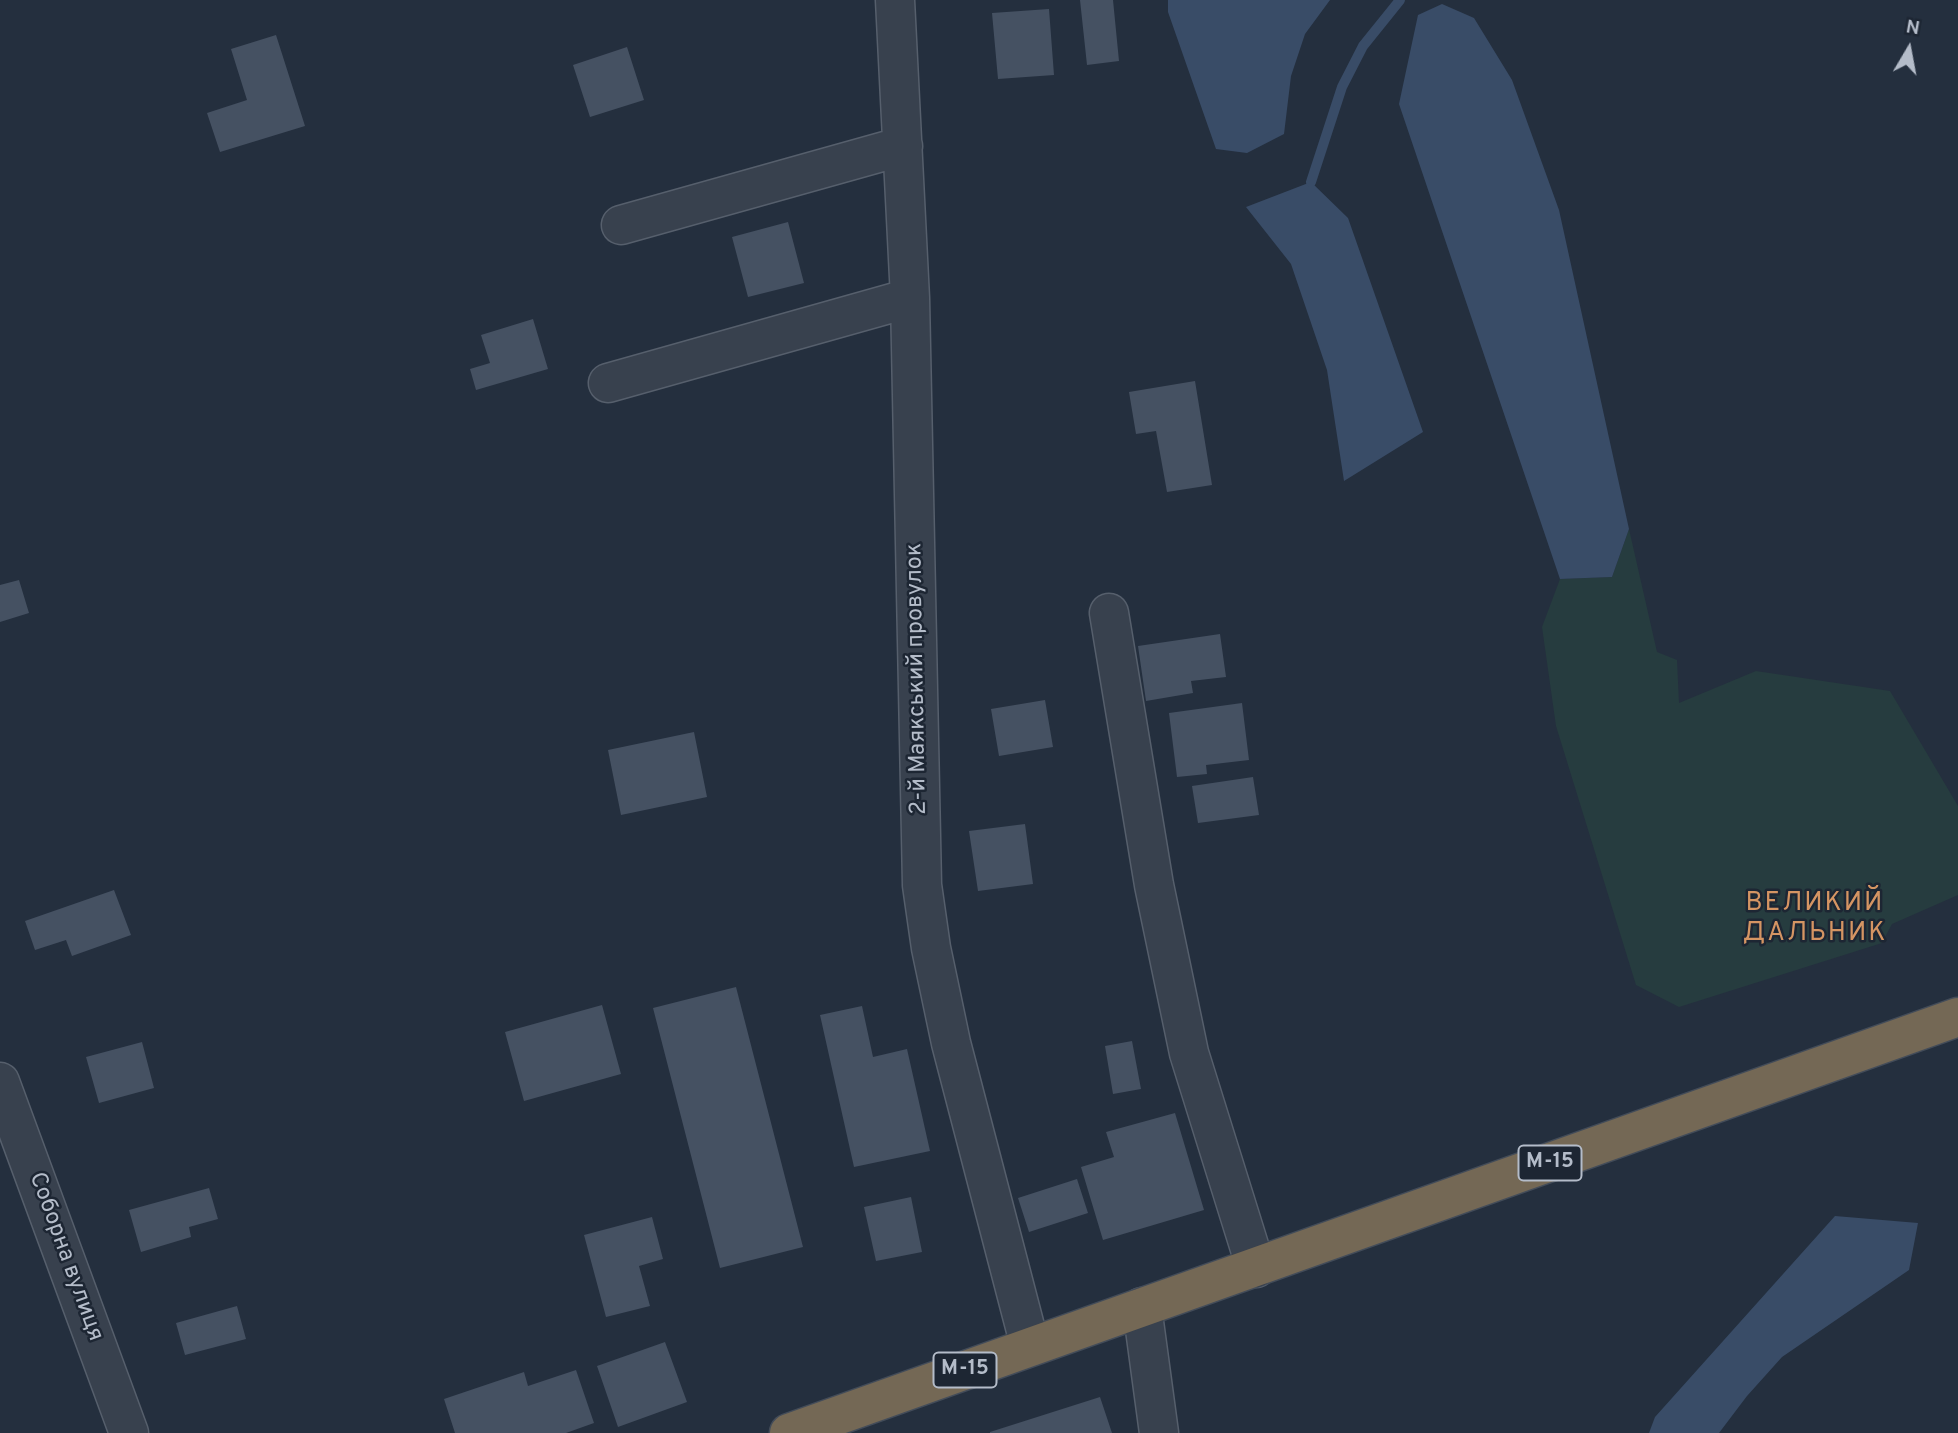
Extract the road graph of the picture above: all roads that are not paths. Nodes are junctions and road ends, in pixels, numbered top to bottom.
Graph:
1 (895, 0) edge
2 (903, 146) junction
3 (621, 225) dead end
4 (910, 298) junction
5 (608, 383) dead end
6 (1109, 613) dead end
7 (1958, 1017) edge
8 (0, 1082) edge
9 (1256, 1268) junction
10 (1142, 1307) junction
11 (1030, 1346) junction
12 (130, 1433) edge
13 (789, 1433) edge
14 (1159, 1433) edge

1 - 2 street, 2-й Маякський провулок
2 - 3 street
2 - 4 street, 2-й Маякський провулок
4 - 5 street
4 - 11 street, 2-й Маякський провулок
6 - 9 street
7 - 9 highway, М-15
8 - 12 street, Соборна вулиця
9 - 10 highway, М-15
10 - 11 highway, М-15
10 - 14 street
11 - 13 highway, М-15

